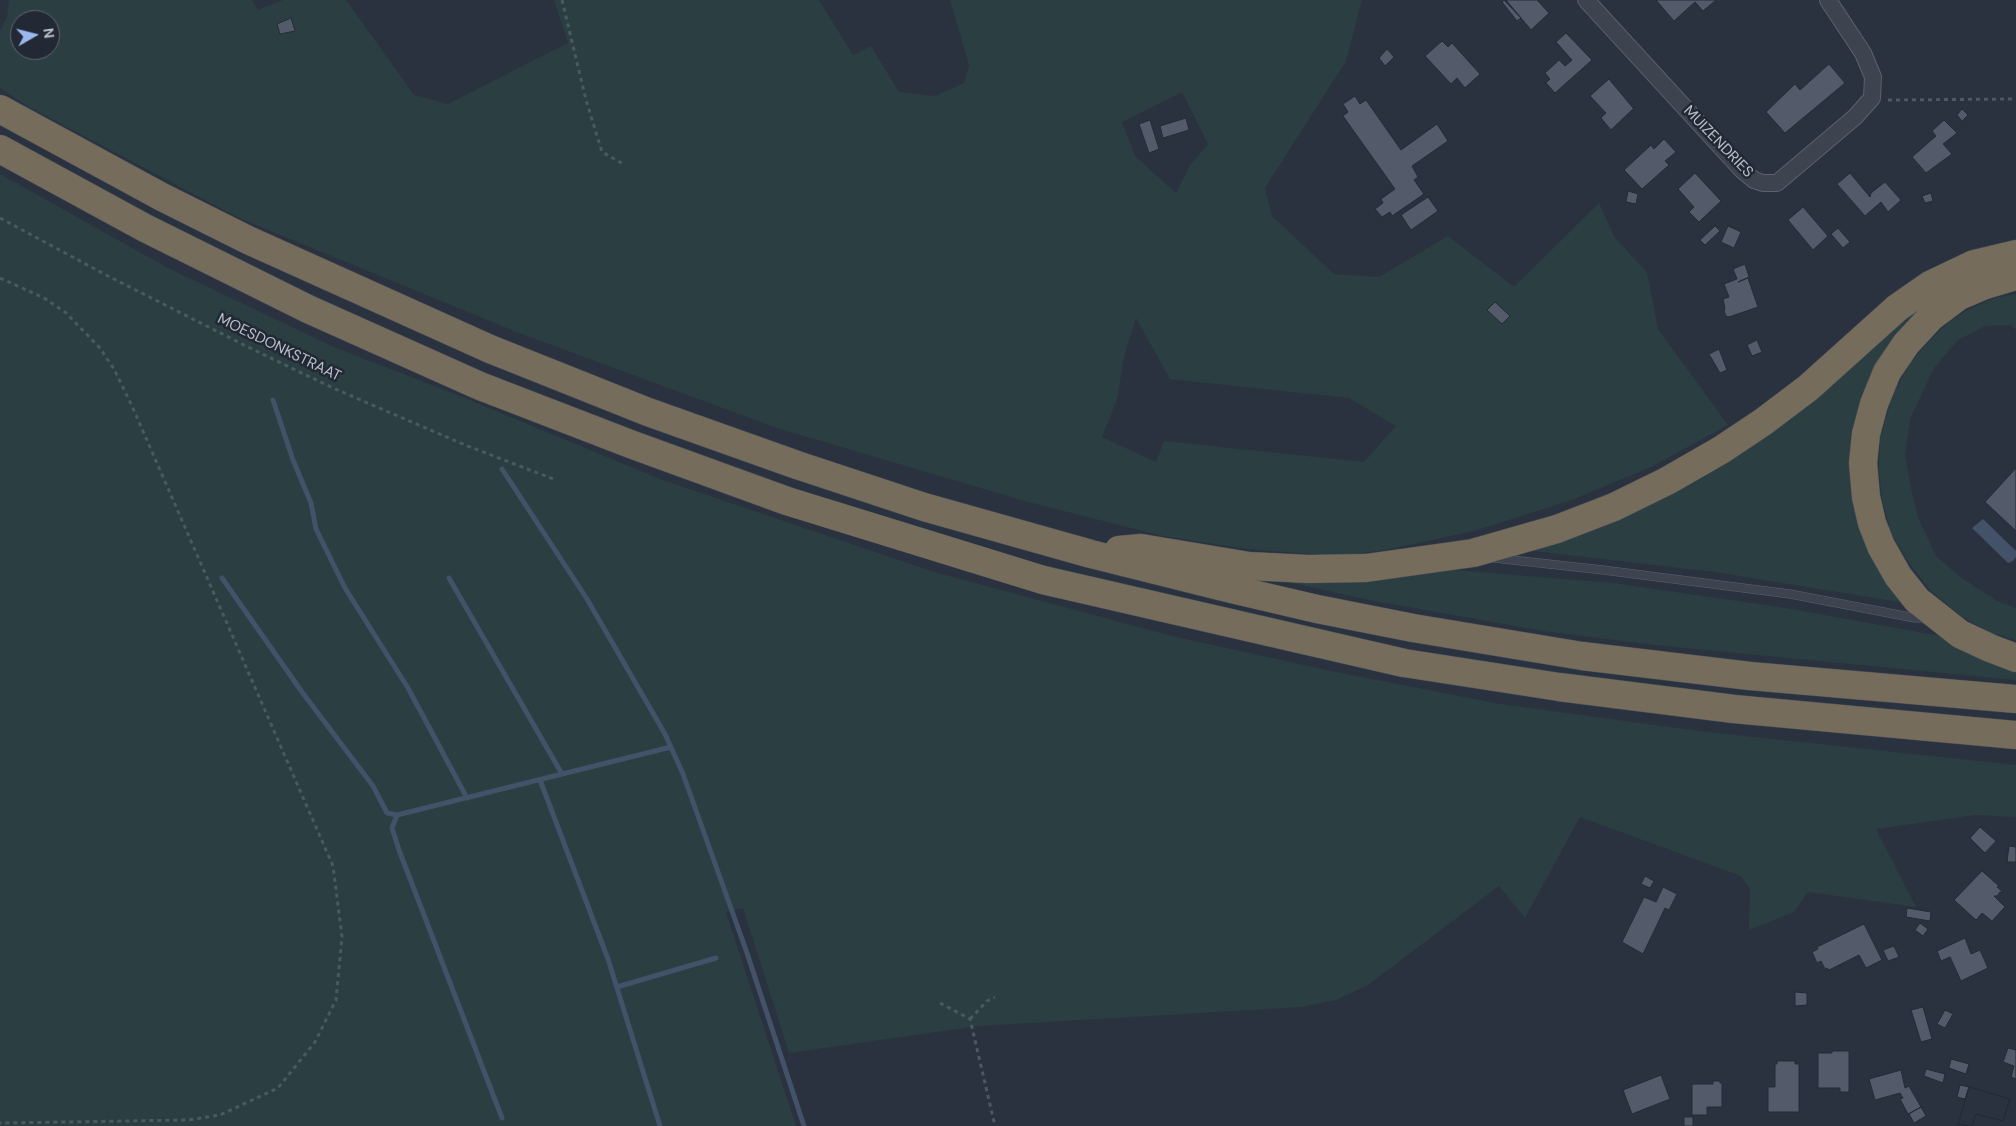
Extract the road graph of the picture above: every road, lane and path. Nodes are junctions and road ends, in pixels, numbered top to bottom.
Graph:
1 (562, 0) edge
2 (1586, 0) edge
3 (1828, 0) edge
4 (1872, 98) junction
5 (2016, 99) edge
6 (0, 109) edge
7 (0, 149) edge
8 (625, 165) dead end
9 (0, 218) edge
10 (2016, 254) edge
11 (2016, 276) edge
12 (0, 278) edge
13 (556, 480) dead end
14 (1473, 553) junction
15 (1091, 554) junction
16 (1938, 618) junction
17 (2016, 658) edge
18 (2016, 699) edge
19 (2016, 735) edge
20 (995, 997) dead end
21 (940, 1004) dead end
22 (970, 1019) junction
23 (0, 1123) edge
24 (995, 1126) edge

1 - 8 path
2 - 4 street, MUIZENDRIES
3 - 4 street
4 - 5 path
6 - 15 highway
7 - 19 highway
9 - 13 path, MOESDONKSTRAAT
10 - 14 highway
11 - 16 highway
12 - 23 path
14 - 15 highway
14 - 16 lane
15 - 18 highway
16 - 17 highway
20 - 22 path
21 - 22 path
22 - 24 path

